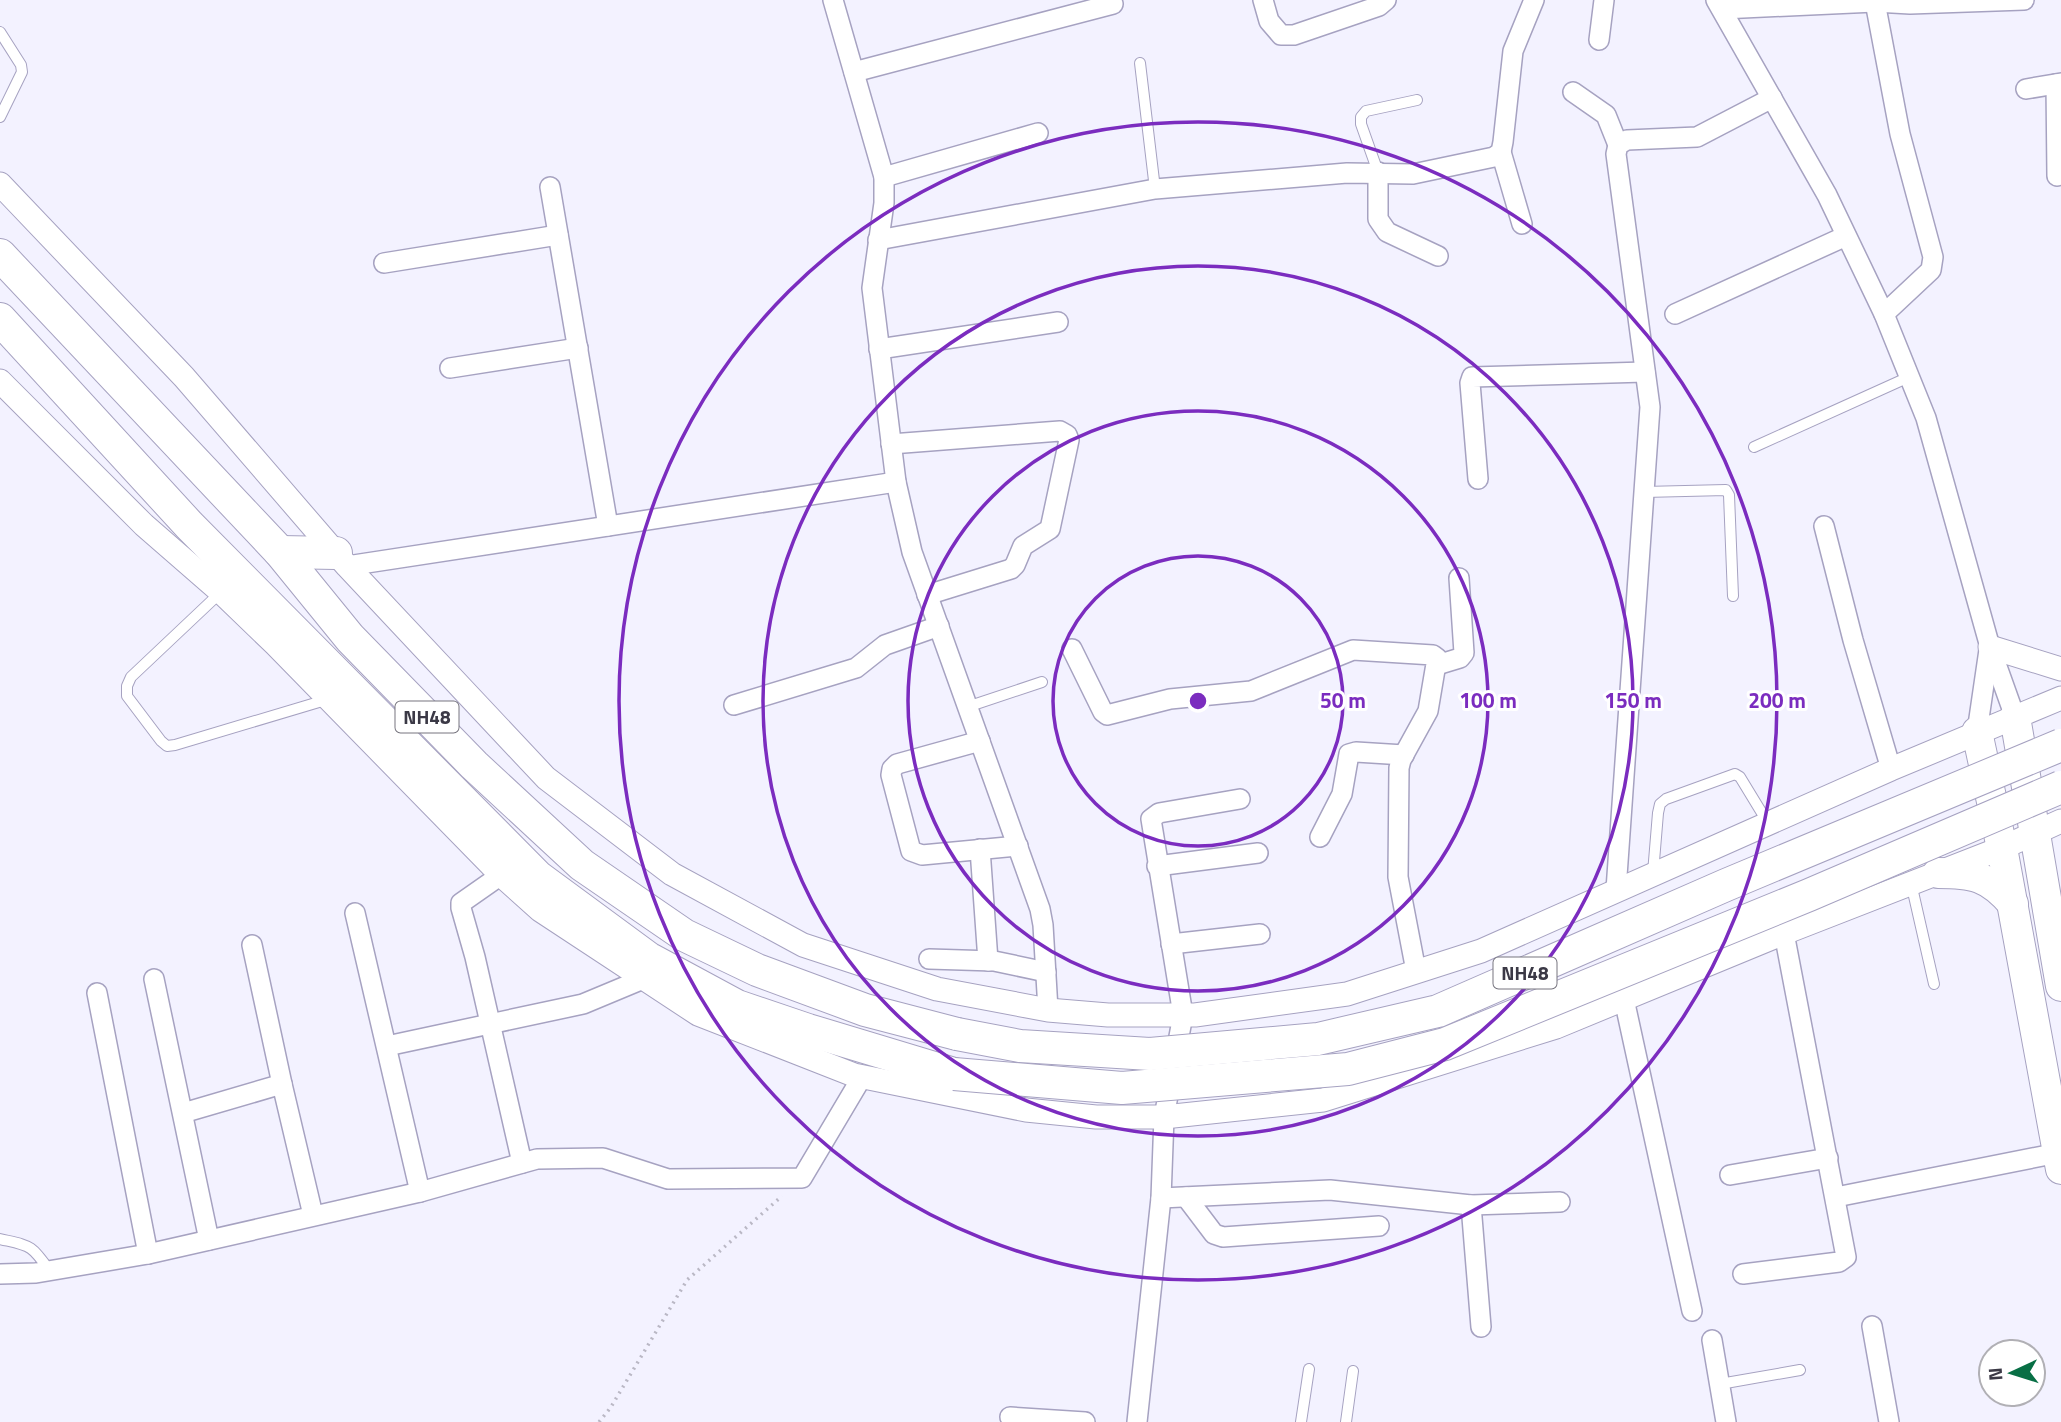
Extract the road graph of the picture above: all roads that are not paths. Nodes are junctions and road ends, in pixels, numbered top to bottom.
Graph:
1 (833, 0) edge
2 (1263, 0) edge
3 (1386, 0) edge
4 (1534, 0) edge
5 (1604, 0) edge
6 (2024, 0) edge
7 (1981, 1) edge
8 (1875, 2) junction
9 (1910, 2) edge
10 (1112, 4) dead end
11 (1719, 5) edge
12 (0, 32) edge
13 (1599, 40) dead end
14 (1140, 63) dead end
15 (853, 72) junction
16 (2059, 84) edge
17 (2026, 89) dead end
18 (1573, 92) dead end
19 (1772, 98) junction
20 (1417, 100) dead end
21 (0, 117) edge
22 (1038, 133) dead end
23 (1618, 145) junction
24 (1501, 152) junction
25 (1378, 172) junction
26 (2057, 176) dead end
27 (884, 177) junction
28 (0, 184) edge
29 (550, 187) dead end
30 (1155, 190) junction
31 (1522, 225) dead end
32 (558, 235) junction
33 (1846, 236) junction
34 (878, 240) junction
35 (0, 255) edge
36 (1438, 256) dead end
37 (384, 263) dead end
38 (1675, 314) dead end
39 (1884, 314) junction
40 (0, 319) edge
41 (1058, 321) dead end
42 (578, 348) junction
43 (879, 349) junction
44 (450, 368) dead end
45 (1645, 372) junction
46 (1909, 377) junction
47 (0, 381) edge
48 (891, 444) junction
49 (1754, 447) dead end
50 (1478, 479) dead end
51 (896, 482) junction
52 (1644, 492) junction
53 (608, 526) junction
54 (1824, 526) dead end
55 (280, 552) junction
56 (342, 560) junction
57 (1459, 578) dead end
58 (221, 592) junction
59 (928, 595) junction
60 (1733, 596) dead end
61 (269, 606) junction
62 (939, 626) junction
63 (275, 644) junction
64 (1990, 647) junction
65 (1072, 649) dead end
66 (1437, 665) junction
67 (2061, 669) edge
68 (1042, 682) dead end
69 (2061, 698) edge
70 (329, 699) junction
71 (734, 705) dead end
72 (967, 707) junction
73 (2015, 717) junction
74 (1977, 732) junction
75 (980, 741) junction
76 (2061, 745) edge
77 (1404, 755) junction
78 (1891, 769) junction
79 (2061, 787) edge
80 (1240, 799) dead end
81 (1768, 823) junction
82 (2048, 827) edge
83 (1320, 837) dead end
84 (1018, 846) junction
85 (2003, 848) junction
86 (980, 849) junction
87 (1258, 853) dead end
88 (1157, 866) junction
89 (1653, 873) junction
90 (501, 875) junction
91 (1925, 878) junction
92 (1616, 890) junction
93 (2013, 904) junction
94 (355, 913) dead end
95 (1784, 933) junction
96 (1260, 934) dead end
97 (1171, 944) junction
98 (253, 946) dead end
99 (929, 959) dead end
100 (988, 961) junction
101 (1416, 971) junction
102 (1046, 972) junction
103 (153, 979) dead end
104 (643, 979) junction
105 (1934, 984) dead end
106 (2061, 986) edge
107 (97, 993) dead end
108 (1624, 999) junction
109 (1048, 1010) junction
110 (1176, 1015) junction
111 (490, 1026) junction
112 (387, 1046) junction
113 (862, 1077) junction
114 (282, 1084) junction
115 (183, 1113) junction
116 (1157, 1117) junction
117 (1828, 1158) junction
118 (2060, 1161) edge
119 (522, 1163) junction
120 (1730, 1175) dead end
121 (420, 1192) junction
122 (1186, 1197) junction
123 (1836, 1197) junction
124 (1161, 1198) junction
125 (1560, 1202) dead end
126 (1471, 1205) junction
127 (313, 1215) junction
128 (1379, 1226) dead end
129 (0, 1238) edge
130 (209, 1240) junction
131 (148, 1254) junction
132 (49, 1270) junction
133 (0, 1274) edge
134 (1743, 1274) dead end
135 (1692, 1311) dead end
136 (1872, 1326) dead end
137 (1481, 1327) dead end
138 (1712, 1340) dead end
139 (1309, 1369) dead end
140 (1800, 1370) dead end
141 (1353, 1371) dead end
142 (1720, 1384) junction
143 (1010, 1417) dead end
144 (1085, 1422) edge
145 (1137, 1422) edge
146 (1301, 1422) edge
147 (1346, 1422) edge
148 (1726, 1422) edge
149 (1889, 1422) edge

1 - 15 street
2 - 3 street
4 - 24 street
5 - 13 street
6 - 7 street
7 - 9 street
8 - 9 street
8 - 11 street
8 - 39 street
10 - 15 street
11 - 19 street
12 - 21 lane
14 - 30 lane
15 - 27 street
16 - 17 street
16 - 26 street
18 - 23 street
19 - 23 street
19 - 33 street
20 - 25 lane
22 - 27 street
23 - 45 street
24 - 25 street
24 - 31 street
25 - 30 street
25 - 36 street
27 - 34 street
28 - 56 street
29 - 32 street
30 - 34 street
32 - 37 street
32 - 42 street
33 - 38 street
33 - 39 street
34 - 43 street
35 - 55 highway, NH48
39 - 46 street
40 - 61 highway, NH48
41 - 43 street
42 - 44 street
42 - 53 street
43 - 48 street
45 - 50 street
45 - 52 street
46 - 49 lane
46 - 64 street
47 - 58 street
48 - 51 street
48 - 59 street
51 - 53 street
51 - 59 street
52 - 60 lane
52 - 92 street
53 - 56 street
54 - 78 street
55 - 56 highway
55 - 76 highway, NH48, bridge
56 - 109 street
57 - 66 street
58 - 63 street
58 - 70 lane
59 - 62 street
61 - 63 highway
61 - 79 highway, NH48, bridge
62 - 71 street
62 - 72 street
63 - 70 street
64 - 67 street
64 - 73 street
64 - 74 street
65 - 66 street
66 - 77 street
68 - 72 lane
69 - 73 street
70 - 90 street
72 - 75 street
73 - 74 street
73 - 82 main road
74 - 78 street
74 - 85 main road
75 - 84 street
75 - 86 street
77 - 83 street
77 - 101 street
78 - 81 street
80 - 88 street
81 - 89 street
81 - 89 lane
82 - 85 street
82 - 106 main road
84 - 86 street
84 - 102 street
85 - 91 street
85 - 93 main road
86 - 100 street
87 - 88 street
88 - 97 street
89 - 92 street
90 - 104 street
90 - 111 street
91 - 93 main road
91 - 95 street
91 - 105 lane
92 - 101 street
93 - 118 main road
94 - 112 street
95 - 108 street
95 - 117 street
96 - 97 street
97 - 110 street
98 - 114 street
99 - 100 street
100 - 102 street
101 - 110 street
102 - 109 street
103 - 115 street
104 - 111 street
104 - 113 street
107 - 131 street
108 - 116 street
108 - 135 street
109 - 110 street
110 - 116 street
111 - 112 street
111 - 119 street
112 - 121 street
113 - 116 street
113 - 119 street
114 - 115 street
114 - 127 street
115 - 130 street
116 - 124 street
117 - 120 street
117 - 123 street
118 - 123 street
119 - 121 street
121 - 127 street
122 - 124 street
122 - 126 street
122 - 128 street
123 - 134 street
124 - 145 street
125 - 126 street
126 - 137 street
127 - 130 street
129 - 132 lane
130 - 131 street
131 - 132 street
132 - 133 street
136 - 149 street
138 - 142 street
139 - 146 lane
140 - 142 lane
141 - 147 lane
142 - 148 street
143 - 144 street

